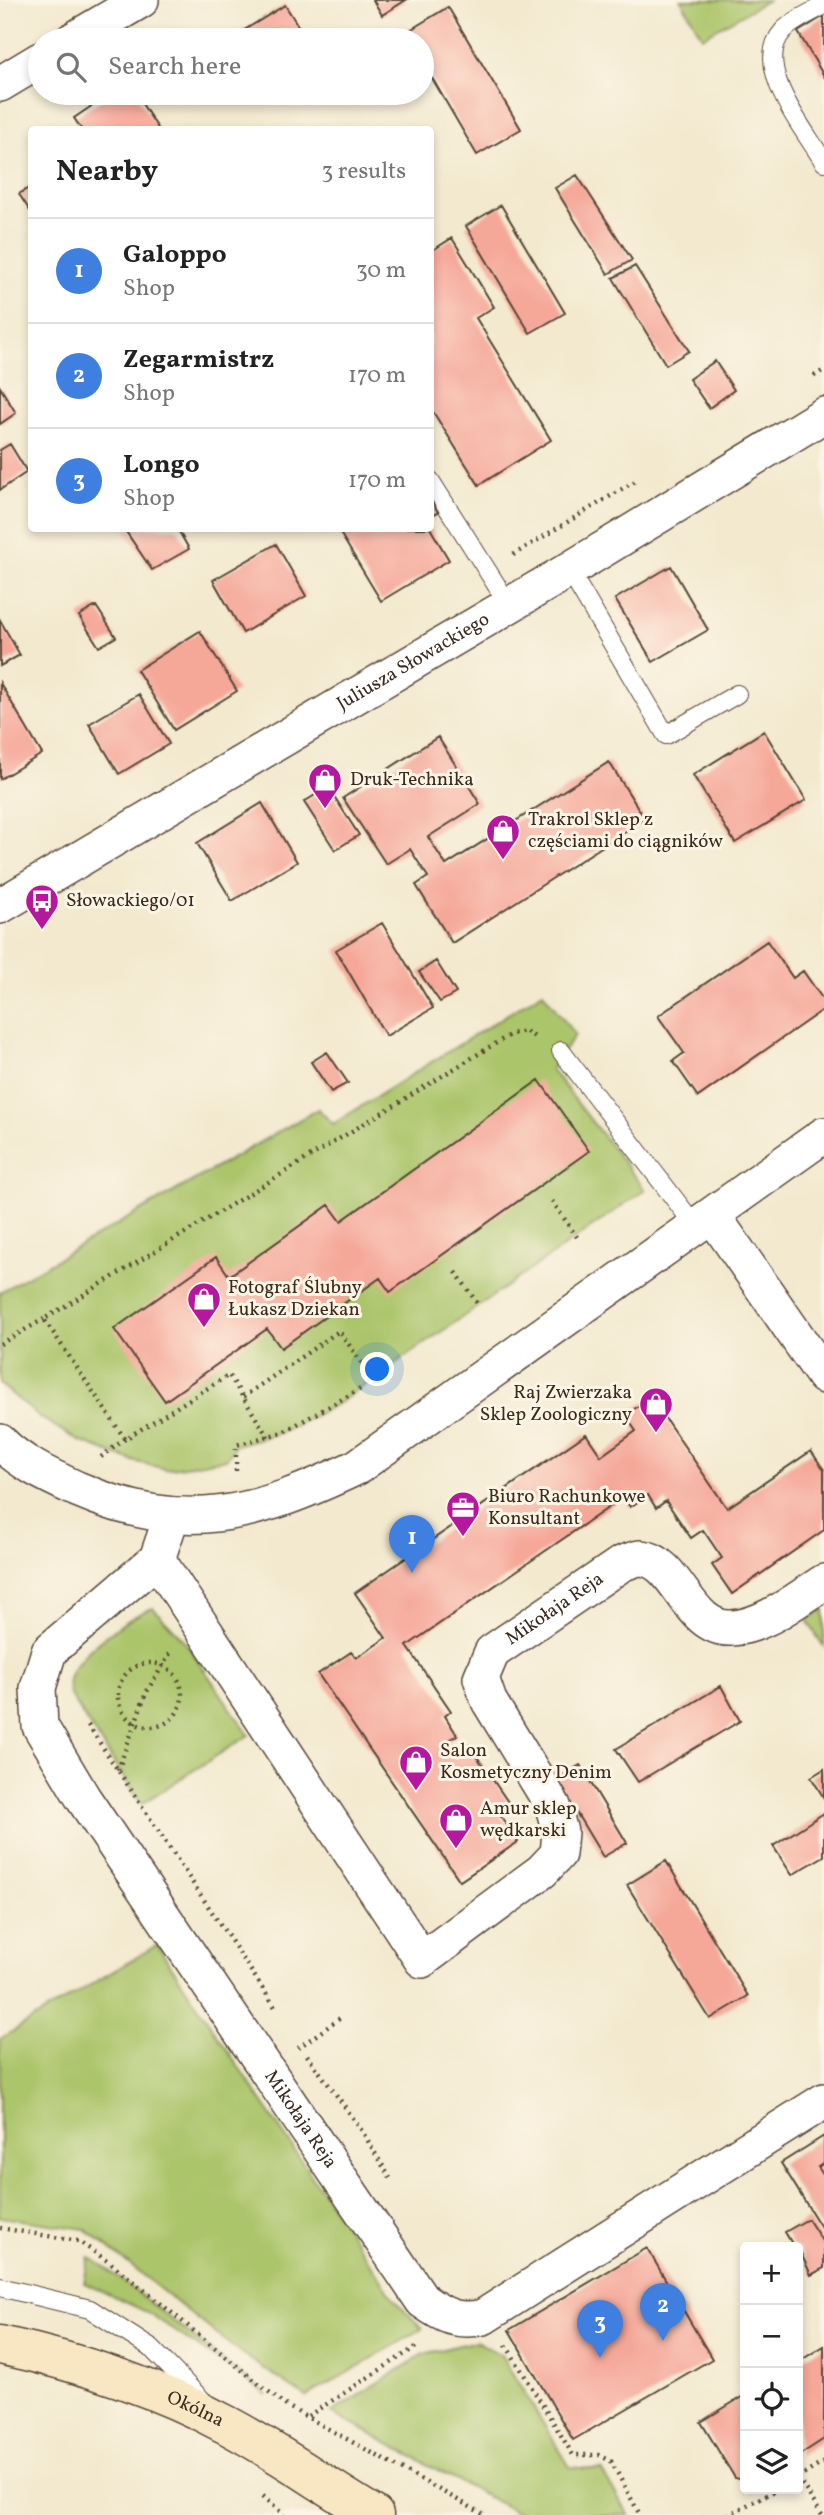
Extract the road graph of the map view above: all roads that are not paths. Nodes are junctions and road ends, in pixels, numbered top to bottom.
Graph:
1 (141, 0) edge
2 (824, 5) edge
3 (93, 28) edge
4 (28, 67) edge
5 (0, 84) edge
6 (824, 162) edge
7 (824, 415) edge
8 (434, 486) edge
9 (569, 570) junction
10 (509, 606) junction
11 (737, 694) dead end
12 (0, 906) edge
13 (561, 1051) road end
14 (824, 1135) edge
15 (704, 1221) junction
16 (824, 1376) edge
17 (0, 1442) edge
18 (172, 1515) junction
19 (157, 1559) junction
20 (824, 1582) edge
21 (824, 2101) edge
22 (0, 2287) edge
23 (0, 2345) edge
24 (228, 2426) junction
25 (374, 2515) edge

1 - 3 street
2 - 6 lane
4 - 5 street
7 - 9 street, Juliusza Słowackiego
8 - 10 lane
9 - 10 street, Juliusza Słowackiego
9 - 11 lane
10 - 12 street, Juliusza Słowackiego
13 - 15 lane
14 - 15 street
15 - 16 street
15 - 18 street
17 - 18 street
18 - 19 street
19 - 20 street, Mikołaja Reja
19 - 21 street, Mikołaja Reja
22 - 24 lane
23 - 24 main road, Okólna
24 - 25 main road, Okólna

